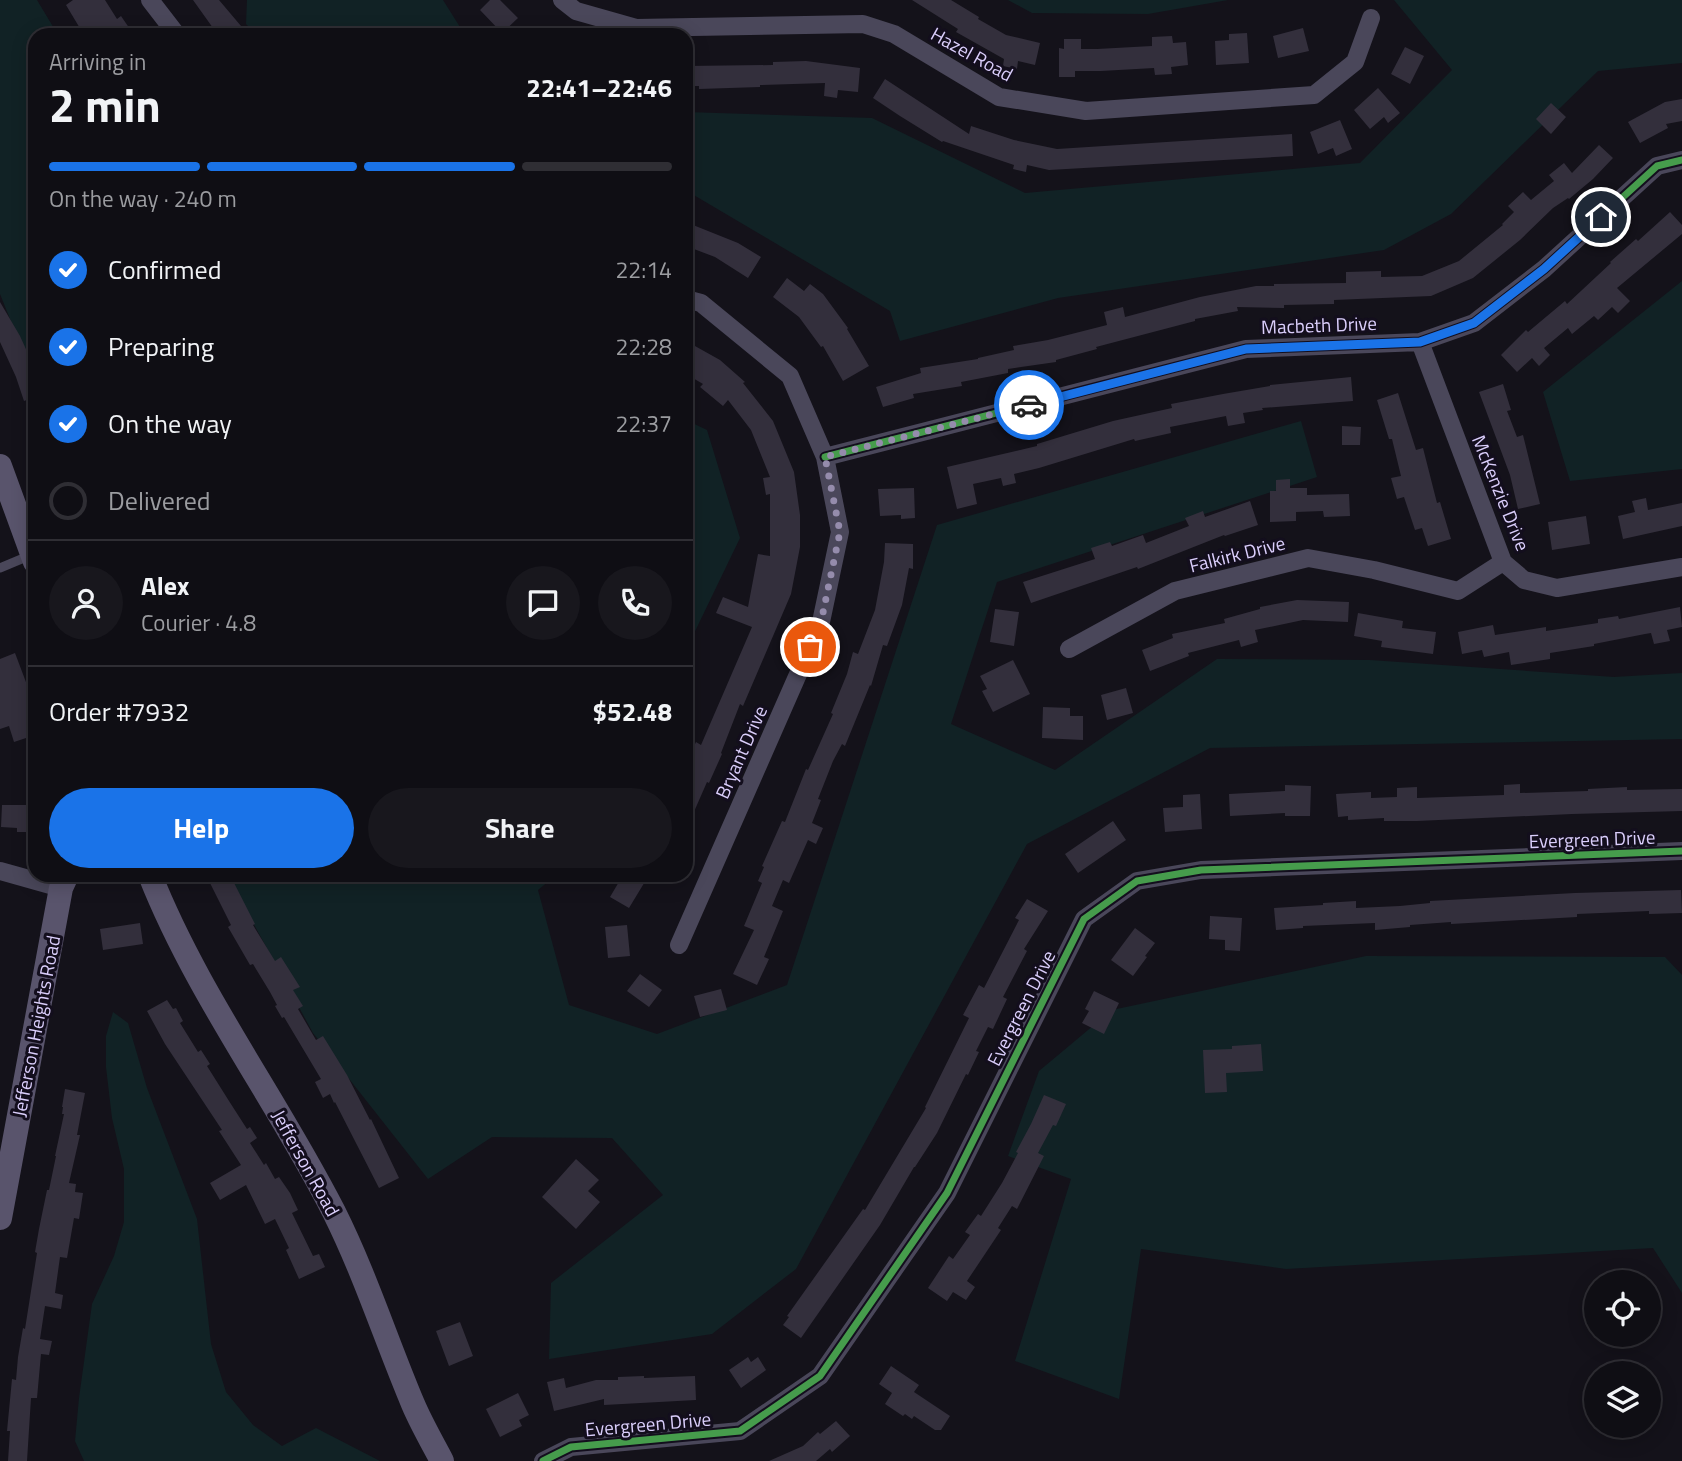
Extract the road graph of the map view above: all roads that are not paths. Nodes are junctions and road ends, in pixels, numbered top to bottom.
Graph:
1 (150, 0) edge
2 (562, 0) edge
3 (1371, 18) dead end
4 (172, 28) edge
5 (1682, 160) edge
6 (693, 301) edge
7 (1420, 342) junction
8 (825, 457) junction
9 (0, 466) edge
10 (28, 542) edge
11 (28, 560) edge
12 (1503, 562) junction
13 (1682, 567) edge
14 (0, 568) edge
15 (1069, 649) dead end
16 (1682, 851) edge
17 (0, 871) edge
18 (28, 876) edge
19 (64, 882) edge
20 (153, 882) edge
21 (679, 945) dead end
22 (0, 1218) edge
23 (442, 1461) edge
24 (543, 1461) edge

1 - 4 street
2 - 3 street, Hazel Road
5 - 7 street, Macbeth Drive
6 - 8 street, Bryant Drive
7 - 8 street, Macbeth Drive
7 - 12 street, McKenzie Drive
8 - 21 street, Bryant Drive
9 - 10 street
11 - 14 lane
12 - 13 street, McKenzie Drive
12 - 15 street, Falkirk Drive
16 - 24 street, Evergreen Drive
17 - 18 street
19 - 22 street, Jefferson Heights Road
20 - 23 street, Jefferson Road

